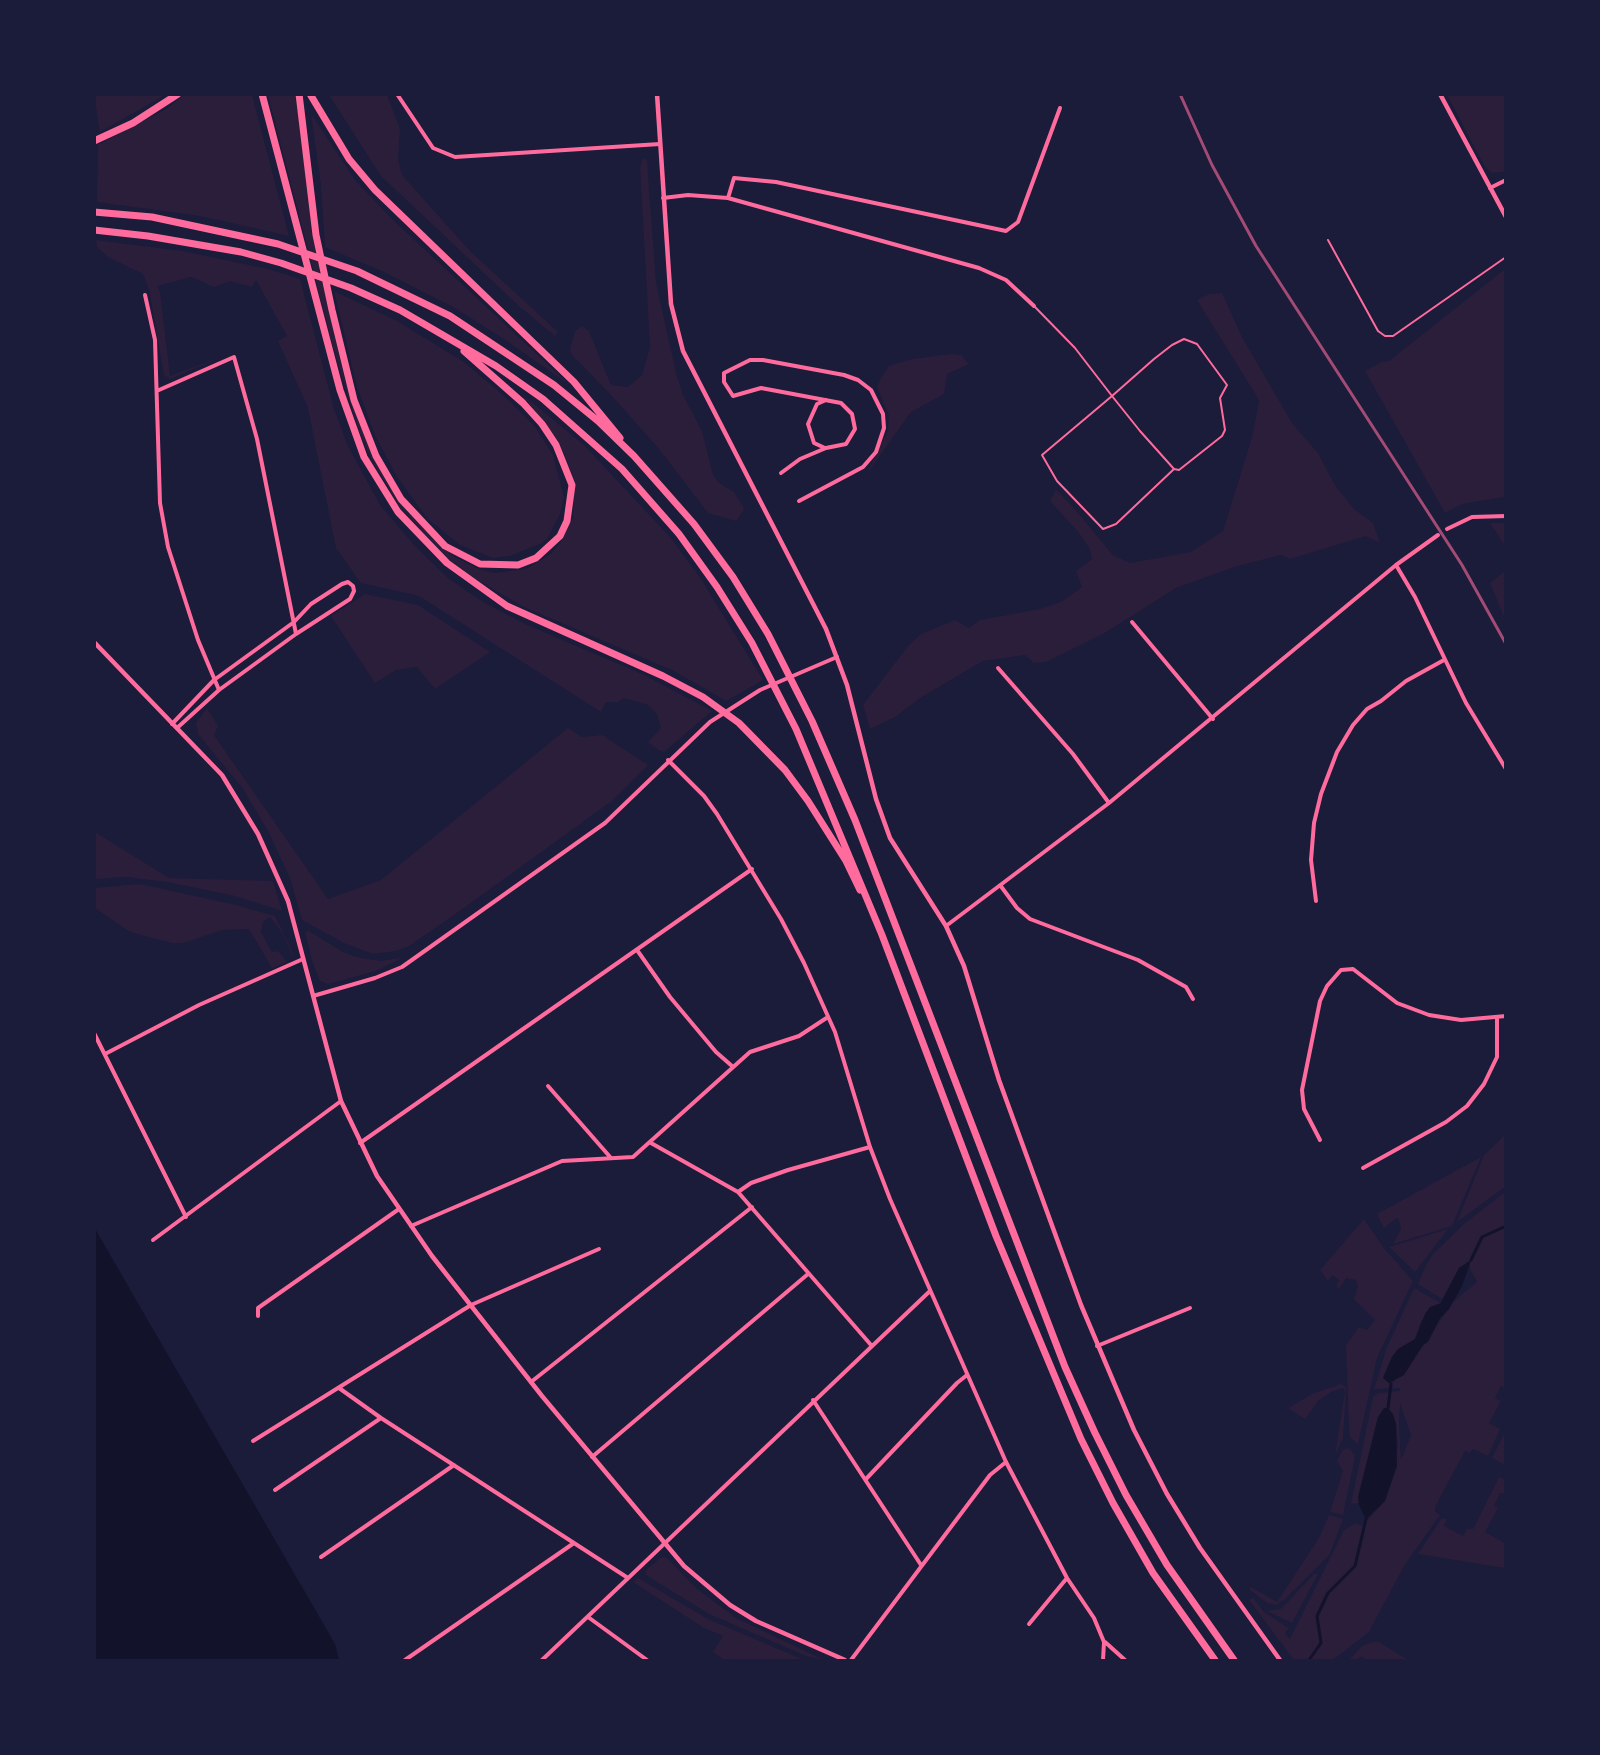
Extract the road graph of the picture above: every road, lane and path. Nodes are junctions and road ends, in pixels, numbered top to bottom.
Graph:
1 (178, 94) edge
2 (262, 94) edge
3 (299, 94) edge
4 (310, 94) edge
5 (397, 94) edge
6 (657, 94) edge
7 (1440, 94) edge
8 (1060, 108) dead end
9 (94, 141) edge
10 (660, 144) junction
11 (1506, 180) edge
12 (1490, 188) junction
13 (663, 198) junction
14 (728, 198) junction
15 (94, 212) edge
16 (1506, 217) edge
17 (94, 230) edge
18 (1328, 240) dead end
19 (1506, 257) edge
20 (145, 295) dead end
21 (1034, 306) joint
22 (444, 334) junction
23 (159, 390) junction
24 (1112, 396) junction
25 (827, 400) junction
26 (826, 448) junction
27 (634, 456) junction
28 (1174, 469) junction
29 (781, 473) dead end
30 (799, 501) dead end
31 (1506, 516) edge
32 (1446, 529) dead end
33 (1438, 535) dead end
34 (1396, 565) junction
35 (294, 622) junction
36 (1132, 622) dead end
37 (296, 634) junction
38 (94, 642) edge
39 (837, 657) junction
40 (1444, 660) junction
41 (998, 668) dead end
42 (214, 680) junction
43 (219, 690) junction
44 (1213, 719) junction
45 (172, 724) junction
46 (177, 728) junction
47 (668, 760) junction
48 (1506, 769) edge
49 (1109, 803) junction
50 (752, 870) junction
51 (1000, 885) junction
52 (1316, 901) dead end
53 (946, 926) junction
54 (882, 935) junction
55 (637, 950) junction
56 (303, 959) junction
57 (313, 996) junction
58 (1193, 999) dead end
59 (1506, 1016) edge
60 (828, 1017) junction
61 (1497, 1018) junction
62 (94, 1033) edge
63 (105, 1054) junction
64 (732, 1066) junction
65 (548, 1086) dead end
66 (341, 1101) junction
67 (1320, 1140) dead end
68 (651, 1143) junction
69 (360, 1144) junction
70 (870, 1148) junction
71 (612, 1158) junction
72 (1363, 1168) dead end
73 (738, 1192) junction
74 (752, 1207) junction
75 (399, 1209) junction
76 (186, 1217) junction
77 (411, 1227) junction
78 (153, 1240) dead end
79 (599, 1249) dead end
80 (808, 1274) junction
81 (930, 1290) junction
82 (471, 1305) junction
83 (1190, 1308) dead end
84 (258, 1316) dead end
85 (871, 1345) junction
86 (1097, 1346) junction
87 (967, 1375) junction
88 (531, 1382) junction
89 (339, 1388) junction
90 (813, 1400) junction
91 (381, 1418) junction
92 (253, 1441) dead end
93 (592, 1457) junction
94 (1006, 1462) junction
95 (454, 1465) junction
96 (866, 1479) junction
97 (275, 1490) dead end
98 (574, 1543) junction
99 (664, 1543) junction
100 (321, 1557) dead end
101 (921, 1565) junction
102 (628, 1578) junction
103 (1067, 1578) junction
104 (588, 1617) junction
105 (1029, 1624) dead end
106 (1104, 1642) junction
107 (405, 1660) edge
108 (542, 1660) edge
109 (647, 1660) edge
110 (845, 1660) edge
111 (851, 1660) edge
112 (1103, 1660) edge
113 (1125, 1660) edge
114 (1215, 1660) edge
115 (1234, 1660) edge
116 (1280, 1660) edge

1 - 9 highway
2 - 54 highway
3 - 22 highway
4 - 27 highway
5 - 10 street
6 - 10 street
7 - 12 street
8 - 14 street
10 - 13 street
11 - 12 street
12 - 16 street
13 - 14 street
13 - 39 street
14 - 21 street
15 - 27 highway
17 - 22 highway
18 - 19 lane
20 - 23 street
21 - 24 lane
22 - 54 highway
23 - 35 street
23 - 42 street
24 - 28 lane
24 - 28 lane
24 - 28 lane
25 - 26 street
25 - 26 street
25 - 30 street
26 - 29 street
27 - 115 highway
31 - 32 street
33 - 34 street
34 - 40 street
34 - 44 street
35 - 37 street
35 - 37 street
35 - 42 street
36 - 44 street
37 - 43 street
38 - 45 street
39 - 47 street
39 - 53 street
40 - 48 street
40 - 52 street
41 - 49 street
42 - 43 street
42 - 45 street
43 - 46 street
44 - 49 street
45 - 46 street
46 - 56 street
47 - 50 street
47 - 57 street
49 - 51 street
50 - 55 street
50 - 60 street
51 - 53 street
51 - 58 street
53 - 86 street
54 - 114 highway
55 - 64 street
55 - 69 street
56 - 57 street
56 - 63 street
57 - 66 street
59 - 61 street
60 - 64 street
60 - 70 street
61 - 67 street
61 - 72 street
62 - 63 street
63 - 76 street
64 - 68 street
65 - 71 street
66 - 69 street
66 - 76 street
68 - 71 street
68 - 73 street
69 - 75 street
70 - 73 street
70 - 81 street
71 - 77 street
73 - 74 street
74 - 80 street
74 - 88 street
75 - 77 street
75 - 84 street
76 - 78 street
77 - 82 street
79 - 82 street
80 - 85 street
80 - 93 street
81 - 85 street
81 - 87 street
82 - 88 street
82 - 89 street
83 - 86 street
85 - 90 street
86 - 116 street
87 - 94 street
87 - 96 street
88 - 93 street
89 - 91 street
89 - 92 street
90 - 96 street
90 - 99 street
91 - 95 street
91 - 97 street
93 - 99 street
94 - 101 street
94 - 103 street
95 - 98 street
95 - 100 street
96 - 101 street
98 - 102 street
98 - 107 street
99 - 102 street
99 - 110 street
101 - 111 street
102 - 104 street
103 - 105 street
103 - 106 street
104 - 108 street
104 - 109 street
106 - 112 street
106 - 113 street

